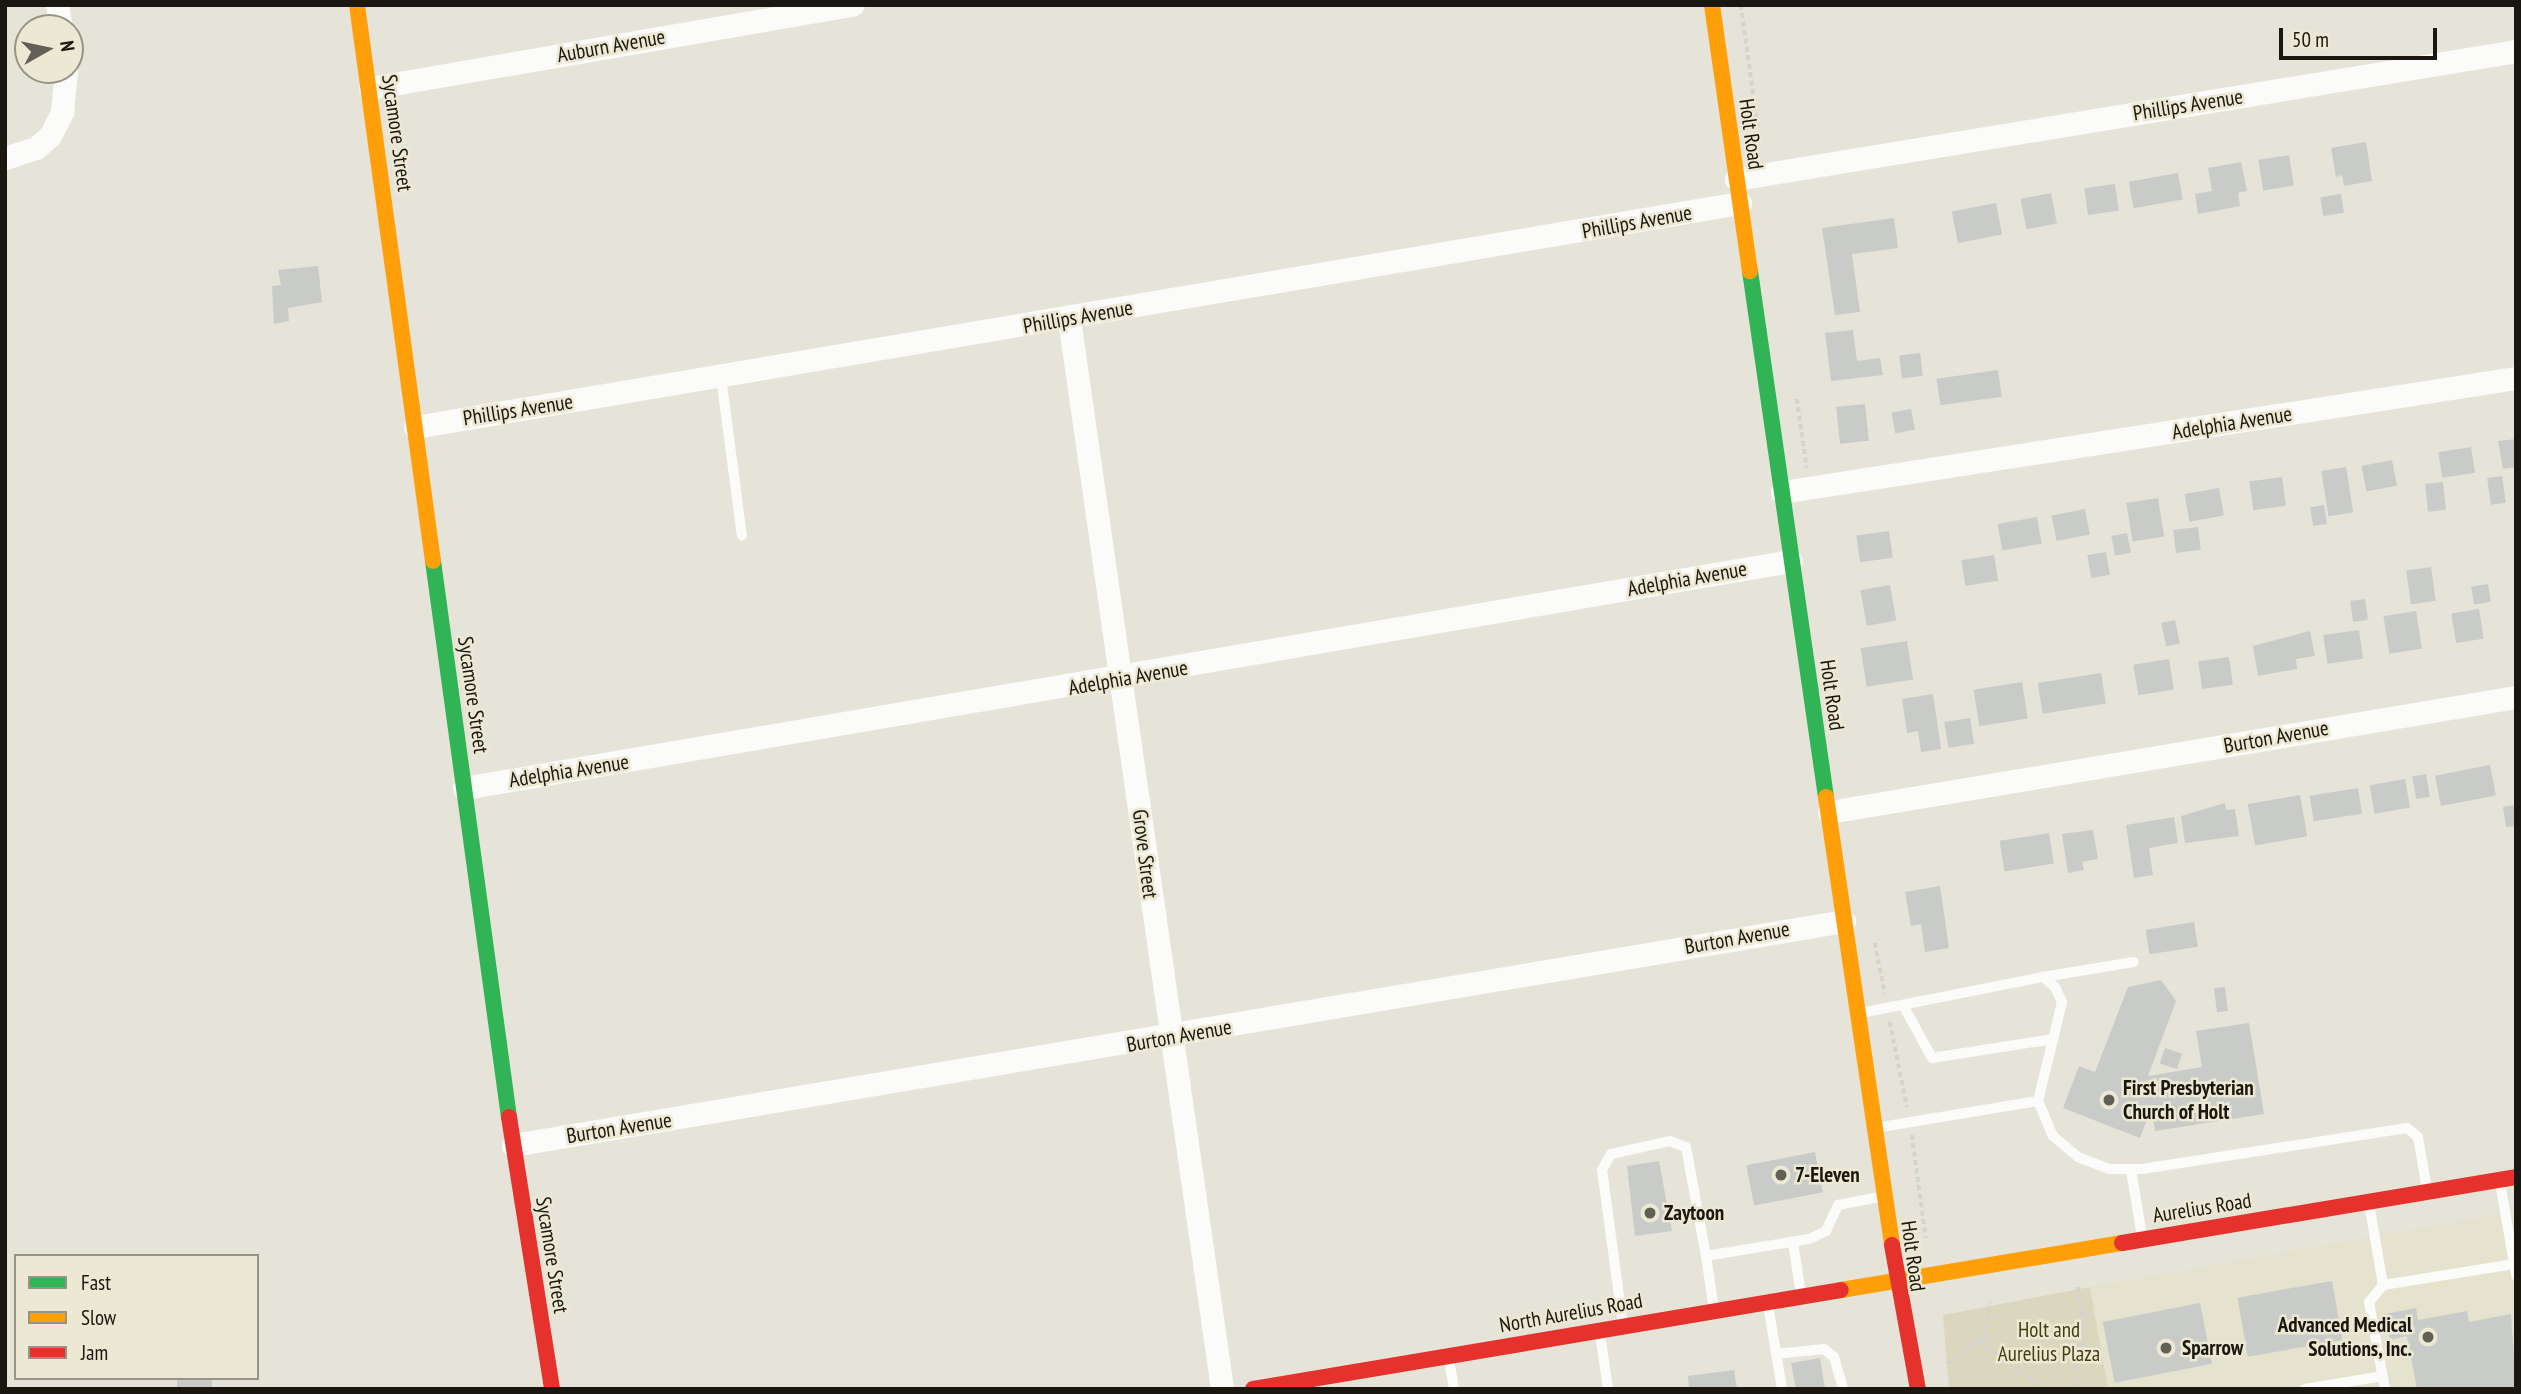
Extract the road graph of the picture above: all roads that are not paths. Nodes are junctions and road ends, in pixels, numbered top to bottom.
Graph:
1 (357, 5) edge
2 (853, 5) edge
3 (1712, 5) edge
4 (2516, 51) edge
5 (65, 84) edge
6 (370, 88) junction
7 (5, 158) edge
8 (1736, 179) junction
9 (1740, 203) junction
10 (1069, 319) junction
11 (721, 377) junction
12 (2516, 378) edge
13 (415, 428) junction
14 (1782, 492) junction
15 (742, 536) dead end
16 (1791, 561) junction
17 (1122, 680) junction
18 (2516, 697) edge
19 (464, 788) junction
20 (1829, 812) junction
21 (1844, 921) junction
22 (2134, 962) dead end
23 (2043, 978) junction
24 (1903, 1005) junction
25 (1857, 1014) junction
26 (1169, 1038) junction
27 (2054, 1039) junction
28 (2038, 1101) junction
29 (1873, 1129) junction
30 (513, 1145) junction
31 (2132, 1170) junction
32 (2508, 1179) edge
33 (2427, 1192) junction
34 (1883, 1197) junction
35 (2369, 1202) junction
36 (2142, 1239) junction
37 (1793, 1242) junction
38 (1706, 1256) junction
39 (2514, 1264) junction
40 (2516, 1276) edge
41 (1895, 1280) junction
42 (2383, 1285) junction
43 (1801, 1296) junction
44 (1767, 1302) junction
45 (1714, 1310) junction
46 (1623, 1326) junction
47 (1600, 1330) junction
48 (1776, 1354) junction
49 (1448, 1356) junction
50 (2383, 1376) junction
51 (552, 1389) edge
52 (1222, 1389) edge
53 (1253, 1389) edge
54 (1454, 1389) edge
55 (1608, 1389) edge
56 (1782, 1389) edge
57 (1843, 1389) edge
58 (1918, 1389) edge
59 (2305, 1389) edge
60 (2385, 1389) edge

1 - 6 street, Sycamore Street
2 - 6 street, Auburn Avenue
3 - 8 street, Holt Road
4 - 8 street, Phillips Avenue
5 - 7 street
6 - 13 street, Sycamore Street
8 - 9 street, Holt Road
9 - 10 street, Phillips Avenue
9 - 14 street, Holt Road
10 - 11 street, Phillips Avenue
10 - 17 street, Grove Street
11 - 13 street, Phillips Avenue
11 - 15 lane
12 - 14 street, Adelphia Avenue
13 - 19 street, Sycamore Street
14 - 16 street, Holt Road
16 - 17 street, Adelphia Avenue
16 - 20 street, Holt Road
17 - 19 street, Adelphia Avenue
17 - 26 street, Grove Street
18 - 20 street, Burton Avenue
19 - 30 street, Sycamore Street
20 - 21 street, Holt Road
21 - 25 street, Holt Road
21 - 26 street, Burton Avenue
22 - 23 lane
23 - 24 lane
23 - 27 lane
24 - 25 lane
24 - 27 lane
25 - 29 street, Holt Road
26 - 30 street, Burton Avenue
26 - 52 street, Grove Street
27 - 28 lane
28 - 29 lane
28 - 31 lane
29 - 34 street, Holt Road
30 - 51 street, Sycamore Street
31 - 33 lane
31 - 36 lane
32 - 33 street, Aurelius Road
32 - 39 lane
33 - 35 street, Aurelius Road
34 - 37 lane
34 - 41 street, Holt Road
35 - 36 street, Aurelius Road
35 - 42 lane
36 - 41 street, Aurelius Road
37 - 38 lane
37 - 43 lane
38 - 45 lane
38 - 46 lane
39 - 40 lane
39 - 42 lane
41 - 43 street, North Aurelius Road
41 - 58 street, Holt Road
42 - 50 lane
43 - 44 street, North Aurelius Road
44 - 45 street, North Aurelius Road
44 - 48 lane
45 - 46 street, North Aurelius Road
46 - 47 street, North Aurelius Road
47 - 49 street, North Aurelius Road
47 - 55 lane
48 - 56 lane
48 - 57 lane
49 - 53 street, North Aurelius Road
49 - 54 lane
50 - 59 lane
50 - 60 lane

